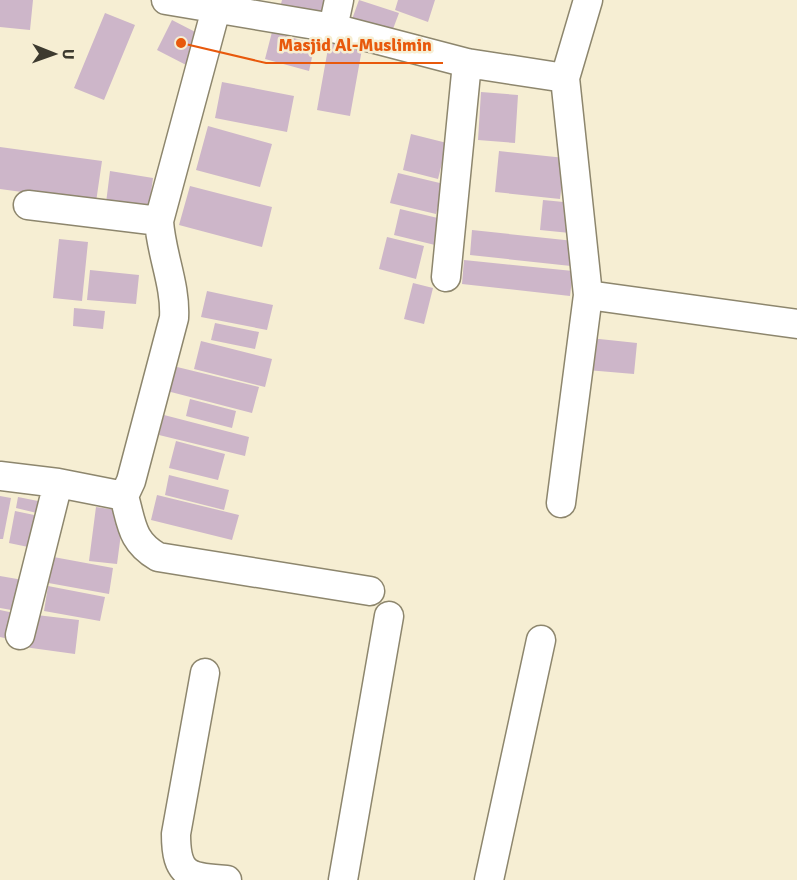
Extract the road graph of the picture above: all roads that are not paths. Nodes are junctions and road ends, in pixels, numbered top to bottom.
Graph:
1 (339, 0) edge
2 (588, 0) edge
3 (192, 4) edge
4 (333, 28) junction
5 (467, 63) junction
6 (565, 78) junction
7 (28, 205) dead end
8 (159, 221) junction
9 (446, 277) dead end
10 (588, 295) junction
11 (797, 324) edge
12 (0, 476) edge
13 (58, 483) junction
14 (124, 496) junction
15 (561, 502) dead end
16 (370, 591) dead end
17 (389, 616) dead end
18 (20, 635) dead end
19 (540, 640) dead end
20 (205, 673) dead end
21 (227, 880) edge
22 (343, 880) edge
23 (489, 880) edge

1 - 4 street
2 - 6 street
3 - 4 street
3 - 8 street
4 - 5 street
5 - 6 street
5 - 9 street
6 - 10 street
7 - 8 street
8 - 14 street
10 - 11 street
10 - 15 street
12 - 13 street
13 - 14 street
13 - 18 street
14 - 16 street
17 - 22 street
19 - 23 street
20 - 21 street

